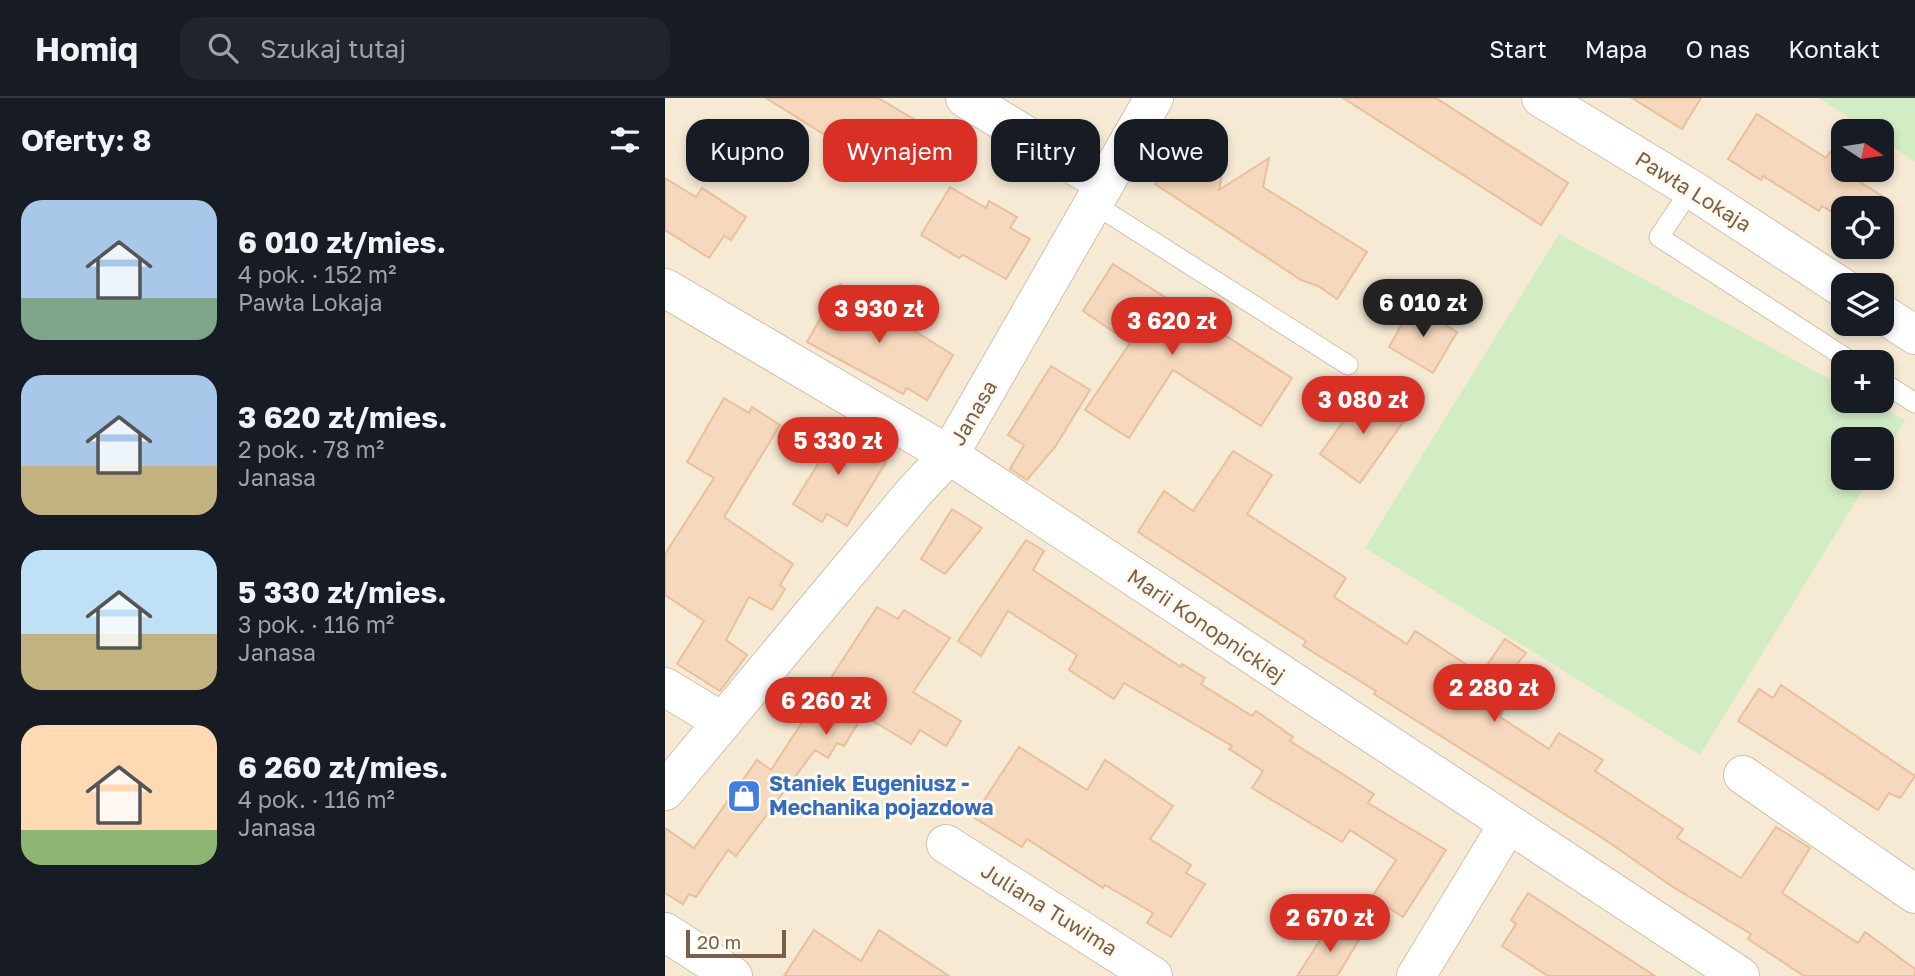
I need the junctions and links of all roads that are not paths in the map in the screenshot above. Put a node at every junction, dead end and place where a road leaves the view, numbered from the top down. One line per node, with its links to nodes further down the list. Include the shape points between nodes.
1 (965, 98): 5 (street)
2 (1154, 98): 5 (street, Janasa)
3 (1541, 98): 4 (street, Pawła Lokaja)
4 (1691, 189): 6 (street, Pawła Lokaja); 10 (lane, via 1659,237)
5 (1100, 194): 11 (lane); 14 (street, Janasa)
6 (1831, 280)
7 (665, 288): 14 (street, Marii Konopnickiej)
8 (1894, 321): 9 (street)
9 (1915, 335)
10 (1833, 350)
11 (1348, 365)
12 (1894, 389): 13 (lane)
13 (1915, 403)
14 (949, 456): 16 (street, Janasa); 19 (street, Marii Konopnickiej)
15 (665, 687): 16 (street)
16 (723, 722): 18 (street, Janasa)
17 (1743, 775): 21 (street)
18 (665, 790)
19 (1507, 826): 25 (street); 26 (street, Marii Konopnickiej)
20 (946, 844): 24 (street, Juliana Tuwima)
21 (1915, 894)
22 (665, 932): 23 (street)
23 (733, 976)
24 (1153, 976)
25 (1416, 976)
26 (1740, 976)

